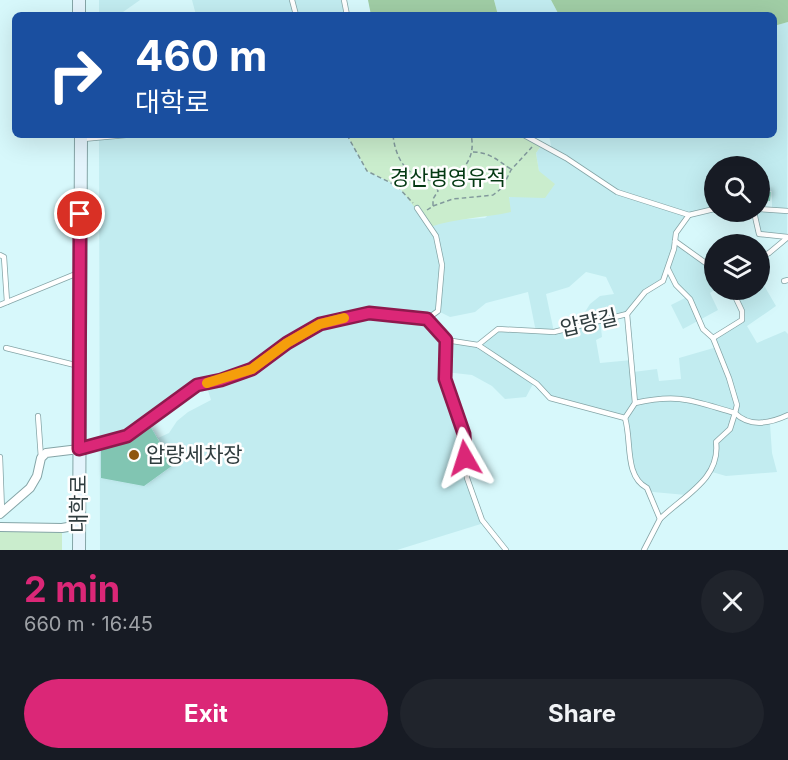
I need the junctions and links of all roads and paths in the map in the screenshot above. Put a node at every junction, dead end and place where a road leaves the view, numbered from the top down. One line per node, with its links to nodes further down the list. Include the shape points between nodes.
1 (81, 138): 23 (main road, 대학로)
2 (349, 138): 11 (path, via 367,171 398,186)
3 (394, 138): 9 (path, via 405,169)
4 (471, 138): 7 (path)
5 (529, 138): 6 (lane)
6 (537, 143): 8 (path); 15 (lane, via 617,192)
7 (472, 152): 8 (path, via 495,157); 9 (path, via 459,173)
8 (511, 170): 10 (path, via 502,188 493,195 453,199)
9 (432, 179): 10 (path, via 438,191)
10 (433, 206): 11 (path)
11 (419, 210): 28 (lane, via 436,236 442,265 438,311)
12 (770, 210): 14 (lane)
13 (704, 211): 15 (lane)
14 (788, 211)
15 (689, 215): 18 (lane, 압량길)
16 (756, 222): 17 (lane, via 759,234)
17 (788, 238): 19 (lane)
18 (675, 241): 21 (lane); 22 (lane, 압량길)
19 (770, 253)
20 (0, 255): 25 (lane, via 4,258)
21 (704, 261)
22 (668, 269): 27 (lane, 압량길, via 663,281 645,292); 29 (lane, via 676,285 690,299 703,329)
23 (79, 272): 25 (lane); 33 (main road, 대학로)
24 (737, 300): 29 (lane, via 742,320)
25 (7, 302): 26 (lane)
26 (0, 305)
27 (627, 314): 31 (lane, 압량길, via 554,332 498,329); 34 (lane)
28 (427, 319): 30 (lane); 39 (lane, via 369,313 320,324 252,369 197,385 127,436)
29 (713, 338): 35 (lane, via 737,405)
30 (446, 340): 31 (lane); 47 (lane, via 445,379 464,434 470,487 482,520)
31 (478, 345): 38 (lane, via 537,384 550,398)
32 (6, 348): 33 (lane)
33 (79, 366): 39 (main road, 대학로)
34 (635, 404): 35 (lane, via 681,397); 38 (lane)
35 (735, 413): 36 (lane, via 742,419 770,424); 43 (lane, via 730,429 716,442 718,452 712,472)
36 (788, 415)
37 (38, 416): 41 (lane)
38 (625, 418): 43 (lane, via 633,475 637,483 647,488)
39 (79, 449): 41 (street, via 46,453); 44 (main road, 대학로)
40 (0, 457): 42 (lane)
41 (41, 458): 42 (street, via 30,488)
42 (1, 514)
43 (660, 519): 48 (lane)
44 (79, 525): 45 (street); 46 (main road, 대학로)
45 (0, 526)
46 (79, 550)
47 (506, 550)
48 (644, 550)

